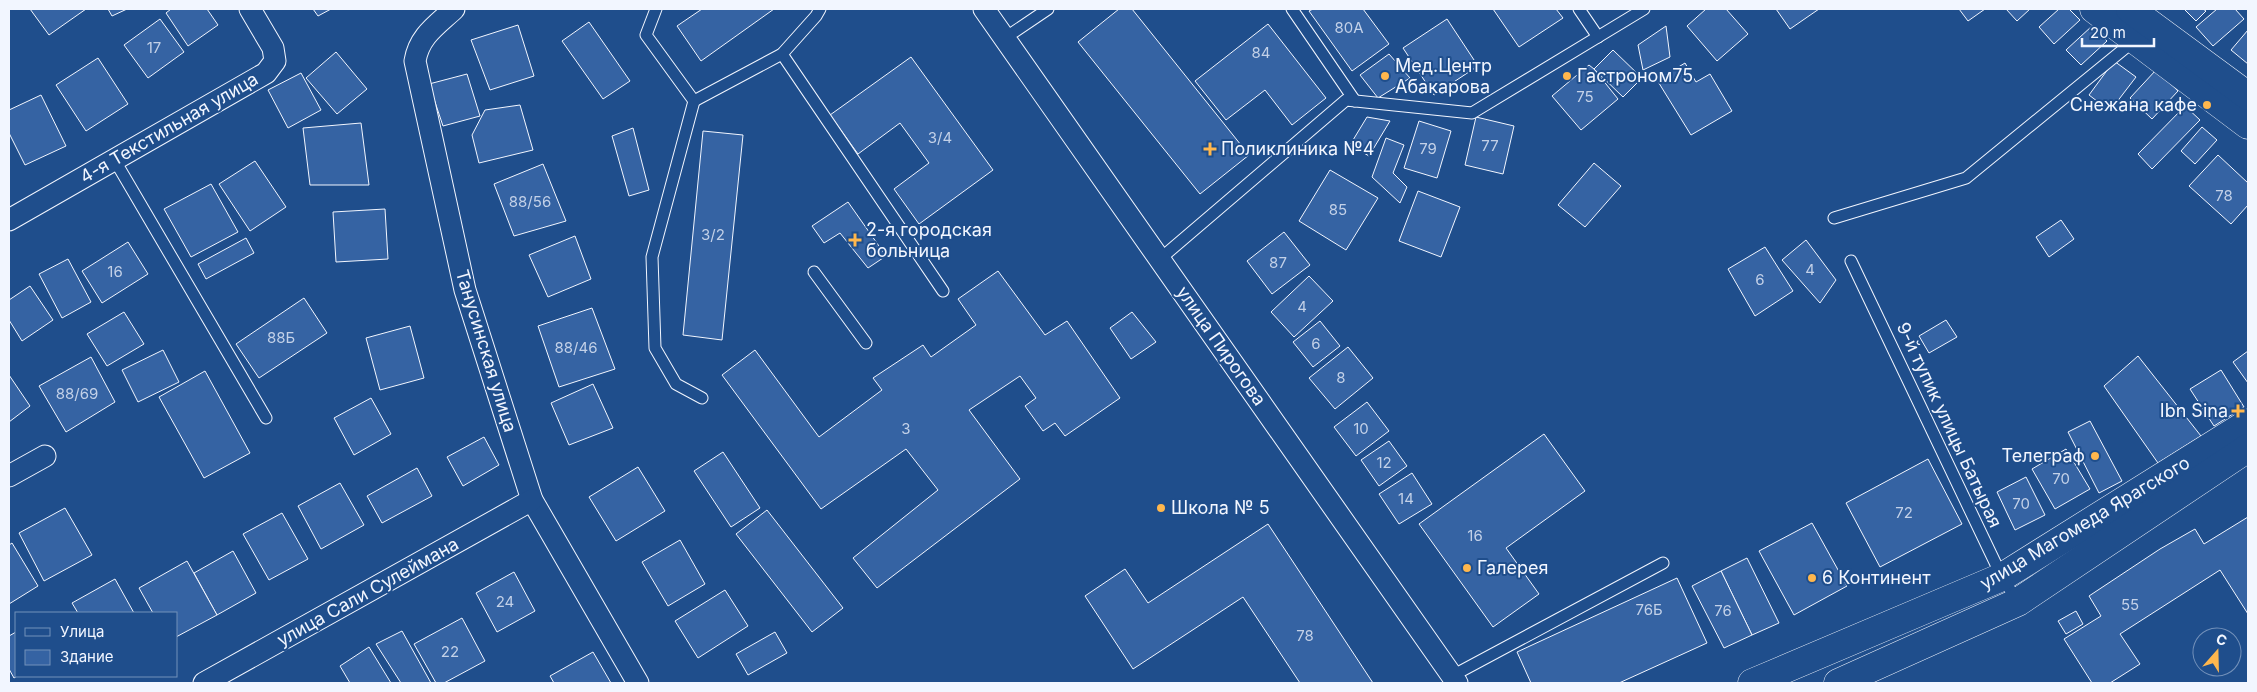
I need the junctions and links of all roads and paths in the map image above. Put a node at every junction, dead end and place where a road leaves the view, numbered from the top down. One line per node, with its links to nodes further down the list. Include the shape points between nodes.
1 (250, 9): 20 (street, 4-я Текстильная улица, via 273,48 274,61 266,73)
2 (454, 9): 33 (street, Танусинская улица, via 425,36 417,47 414,61 465,290)
3 (656, 9): 17 (lane, via 646,35)
4 (820, 9): 15 (lane)
5 (984, 9): 13 (street, улица Пирогова)
6 (1048, 9): 13 (lane)
7 (1292, 9): 18 (lane)
8 (1579, 9): 12 (lane)
9 (1644, 9): 12 (lane)
10 (2094, 9): 14 (main road)
11 (2130, 9): 16 (main road)
12 (1598, 37): 18 (lane, via 1472,113)
13 (1005, 38): 23 (street, улица Пирогова)
14 (2134, 40): 19 (main road); 21 (lane, via 1966,178)
15 (782, 54): 17 (lane); 26 (lane)
16 (2248, 96)
17 (694, 101): 28 (lane, via 652,257 655,348 676,384)
18 (1355, 101): 23 (lane, via 1346,100)
19 (2248, 125)
20 (114, 158): 22 (street, 4-я Текстильная улица); 29 (lane)
21 (1834, 218)
22 (9, 220)
23 (1160, 259): 37 (street, улица Пирогова)
24 (1851, 261): 35 (lane, 9-й тупик улицы Батырая)
25 (814, 272): 27 (lane)
26 (943, 291)
27 (866, 343)
28 (702, 398)
29 (266, 418)
30 (2244, 442): 35 (main road, улица Магомеда Ярагского); 36 (main road, улица Магомеда Ярагского)
31 (45, 456): 32 (street)
32 (9, 476)
33 (532, 500): 38 (street, улица Сали Сулеймана); 39 (street, Танусинская улица)
34 (1664, 563): 37 (lane)
35 (2002, 577): 36 (lane, 9-й тупик улицы Батырая); 40 (main road, улица Магомеда Ярагского)
36 (2018, 602): 41 (main road, улица Магомеда Ярагского)
37 (1454, 680)
38 (204, 683)
39 (638, 683)
40 (1752, 683)
41 (1838, 683)

